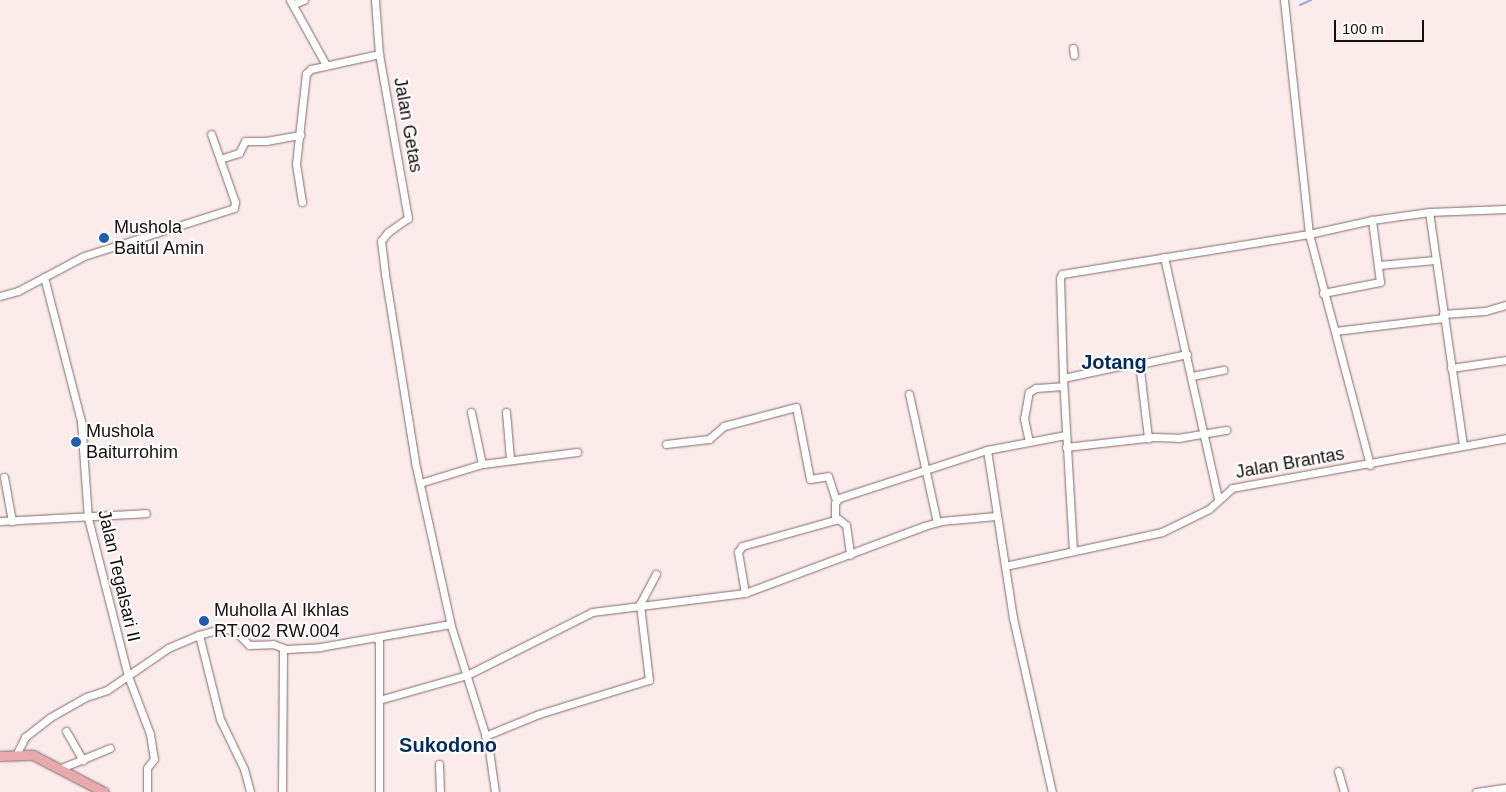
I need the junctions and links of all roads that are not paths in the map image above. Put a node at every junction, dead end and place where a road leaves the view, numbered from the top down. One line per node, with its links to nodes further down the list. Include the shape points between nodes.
1 (304, 0): 4 (street)
2 (375, 0): 5 (street, Jalan Getas)
3 (1284, 0): 14 (street)
4 (292, 2): 6 (street)
5 (379, 54): 6 (street); 51 (street, Jalan Getas, via 408,218 381,241 404,402)
6 (326, 65): 8 (street, via 306,74)
7 (211, 134): 9 (street)
8 (300, 135): 9 (street, via 266,142 246,141 239,153); 10 (street, via 296,164)
9 (220, 159): 18 (street, via 235,202 232,210 84,256)
10 (302, 202)
11 (1506, 209): 12 (street)
12 (1429, 212): 13 (street); 16 (street)
13 (1372, 220): 14 (street); 17 (street)
14 (1309, 234): 15 (street); 19 (street)
15 (1164, 257): 24 (street); 30 (street, via 1060,275)
16 (1435, 260): 17 (street); 22 (street)
17 (1379, 265): 19 (street, via 1378,284)
18 (44, 276): 20 (street); 56 (street, Jalan Tegalsari II, via 81,421)
19 (1323, 292): 23 (street)
20 (0, 296)
21 (1506, 305): 22 (street)
22 (1443, 316): 23 (street); 27 (street)
23 (1335, 331): 48 (street)
24 (1187, 354): 26 (street); 29 (street)
25 (1506, 360): 27 (street)
26 (1140, 364): 30 (street, via 1137,362); 38 (street)
27 (1451, 368): 42 (street)
28 (1223, 370): 29 (street)
29 (1192, 376): 37 (street)
30 (1063, 378): 31 (street)
31 (1064, 386): 36 (street); 40 (street, via 1036,388 1029,392 1024,419)
32 (909, 394): 49 (street)
33 (471, 412): 47 (street)
34 (506, 412): 46 (street)
35 (1226, 430): 37 (street)
36 (1066, 434): 40 (street); 43 (street)
37 (1205, 434): 38 (street); 52 (street)
38 (1148, 438): 43 (street)
39 (1506, 438): 42 (street, Jalan Brantas)
40 (1029, 442): 44 (street)
41 (666, 444): 53 (street, via 709,439 724,426 796,407 810,479 828,476)
42 (1463, 446): 48 (street, Jalan Brantas)
43 (1066, 447): 61 (street)
44 (987, 450): 49 (street); 55 (street)
45 (577, 452): 46 (street)
46 (510, 459): 47 (street)
47 (482, 464): 51 (street)
48 (1370, 465): 52 (street, Jalan Brantas, via 1232,488)
49 (926, 467): 53 (street); 60 (street)
50 (4, 477): 59 (street)
51 (420, 483): 67 (street)
52 (1218, 499): 61 (street, Jalan Brantas, via 1209,509 1162,532)
53 (836, 500): 57 (street)
54 (146, 513): 56 (street)
55 (996, 516): 60 (street); 63 (street)
56 (88, 518): 59 (street); 72 (street, Jalan Tegalsari II)
57 (837, 518): 62 (street, via 846,525); 65 (street, via 739,548)
58 (0, 521): 59 (street)
59 (12, 521)
60 (937, 522): 62 (street)
61 (1073, 551): 63 (street, Jalan Brantas)
62 (850, 554): 65 (street)
63 (1005, 566): 91 (street, via 1024,675)
64 (656, 574): 66 (street)
65 (745, 593): 66 (street, via 675,604)
66 (640, 604): 71 (street, via 607,608 580,617); 75 (street, via 649,680 539,714)
67 (450, 624): 69 (street); 71 (street)
68 (200, 635): 70 (street, via 223,628 235,631 249,645 273,644); 72 (street, via 168,648); 86 (street, via 220,719 244,769)
69 (376, 638): 70 (street); 73 (street, via 379,641)
70 (283, 649): 87 (street)
71 (467, 675): 73 (street); 75 (street)
72 (128, 676): 77 (street, via 107,690 86,697 48,718 25,736); 85 (street, Jalan Tegalsari II, via 150,734 154,759 147,768)
73 (380, 700): 88 (street)
74 (66, 731): 79 (street)
75 (485, 736): 90 (street)
76 (110, 748): 79 (street)
77 (17, 753): 78 (main road); 81 (main road, via 33,755)
78 (0, 756)
79 (83, 760): 81 (street)
80 (439, 764): 89 (street)
81 (60, 770): 84 (main road)
82 (1338, 771): 92 (street)
83 (1506, 788): 93 (street)
84 (104, 792)
85 (147, 792)
86 (250, 792)
87 (282, 792)
88 (379, 792)
89 (440, 792)
90 (495, 792)
91 (1052, 792)
92 (1344, 792)
93 (1476, 792)

